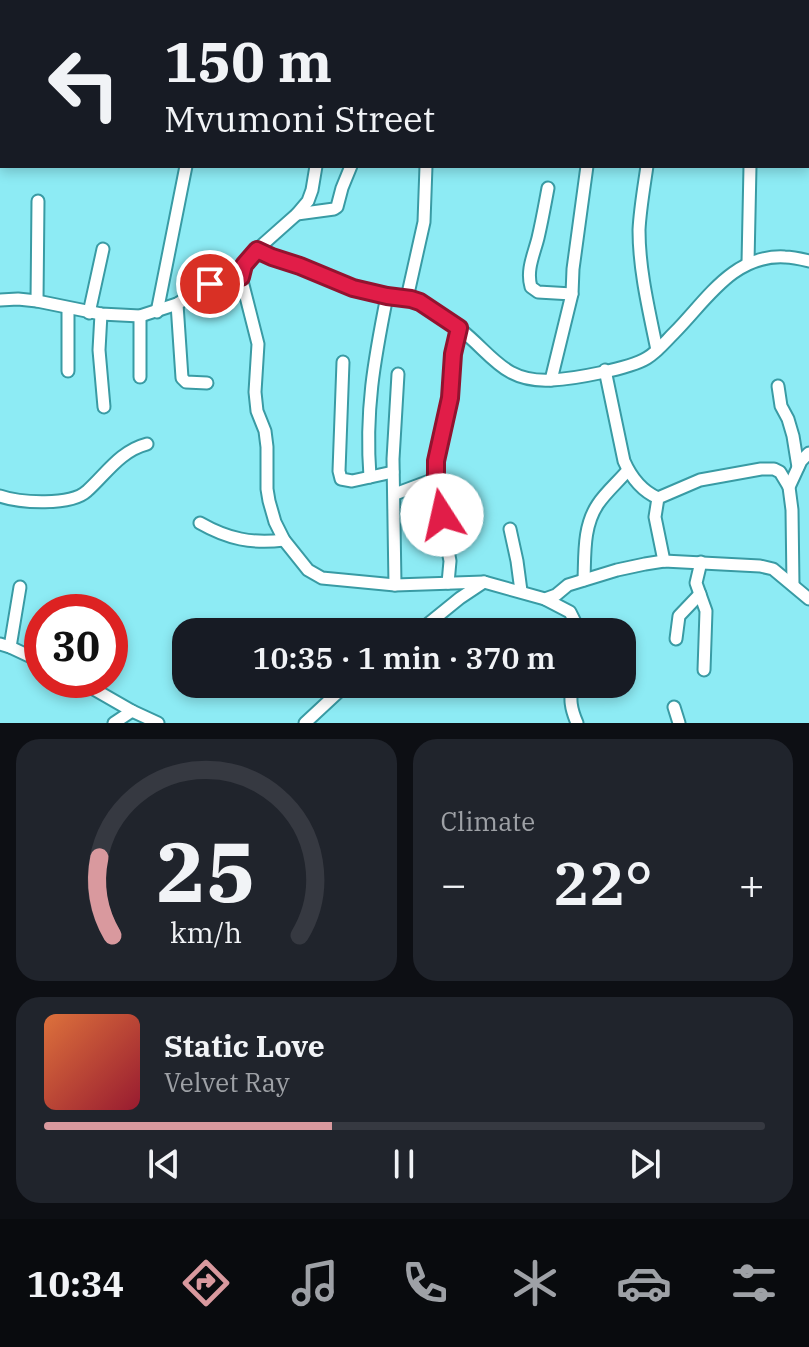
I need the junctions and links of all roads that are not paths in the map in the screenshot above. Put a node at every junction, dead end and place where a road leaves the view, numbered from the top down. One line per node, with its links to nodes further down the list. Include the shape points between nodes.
1 (186, 168): 23 (street)
2 (316, 168): 10 (street, via 308,201)
3 (350, 168): 10 (street, via 337,207)
4 (426, 168): 18 (street, via 424,222)
5 (587, 168): 16 (street)
6 (647, 168): 27 (street, via 639,227)
7 (750, 168): 14 (street)
8 (548, 188): 16 (street, via 528,280 538,292)
9 (38, 201): 20 (street)
10 (297, 214): 12 (street)
11 (103, 249): 24 (street)
12 (257, 250): 15 (street); 17 (street)
13 (809, 261): 14 (street, via 768,257)
14 (748, 263): 27 (street, via 728,276)
15 (241, 277): 21 (street, via 210,284); 50 (street, via 258,344 255,392 265,431 269,501)
16 (572, 294): 33 (street)
17 (387, 296): 18 (street); 42 (street, via 368,407)
18 (407, 298): 26 (street)
19 (0, 300): 20 (street)
20 (37, 301): 22 (street)
21 (177, 304): 23 (street); 34 (street, via 182,378)
22 (68, 309): 24 (street); 30 (street)
23 (157, 312): 25 (street)
24 (95, 314): 25 (street); 36 (street)
25 (140, 316): 32 (street)
26 (459, 328): 33 (street, via 512,374); 43 (street)
27 (657, 350): 29 (street, via 645,360)
28 (343, 362): 42 (street, via 339,471 341,479)
29 (605, 370): 33 (street); 40 (street)
30 (68, 371)
31 (398, 374): 41 (street)
32 (140, 377)
33 (551, 380)
34 (207, 383)
35 (778, 386): 39 (street)
36 (104, 407)
37 (147, 444): 46 (street, via 119,459 84,494 45,502)
38 (809, 453): 39 (street)
39 (798, 468): 44 (street)
40 (628, 470): 47 (street); 53 (street, via 590,522)
41 (393, 472): 42 (street); 45 (street)
42 (370, 477)
43 (435, 479): 45 (street); 55 (street, via 450,561)
44 (789, 487): 47 (street, via 780,472 761,469 700,480); 59 (street)
45 (395, 494): 56 (street)
46 (0, 496)
47 (658, 498): 51 (street, via 655,517)
48 (200, 523): 50 (street, via 246,541)
49 (510, 529): 58 (street)
50 (284, 540): 56 (street, via 308,570 322,578)
51 (664, 561): 52 (street); 53 (street)
52 (701, 562): 59 (street, via 773,569); 60 (street, via 696,583)
53 (584, 580): 61 (street)
54 (484, 582): 55 (street); 58 (street); 62 (street)
55 (448, 583): 56 (street)
56 (395, 585)
57 (20, 587): 65 (street)
58 (521, 591): 61 (street)
59 (802, 591)
60 (700, 594): 64 (street, via 679,616); 67 (street, via 706,611)
61 (545, 599): 63 (street)
62 (435, 618)
63 (573, 618)
64 (676, 639)
65 (5, 645): 66 (street)
66 (24, 654)
67 (704, 670)
68 (109, 698): 72 (street)
69 (332, 698): 75 (street)
70 (571, 698): 76 (street)
71 (674, 707): 77 (street)
72 (132, 711): 73 (street); 74 (street)
73 (114, 723)
74 (158, 723)
75 (305, 723)
76 (577, 723)
77 (679, 723)

